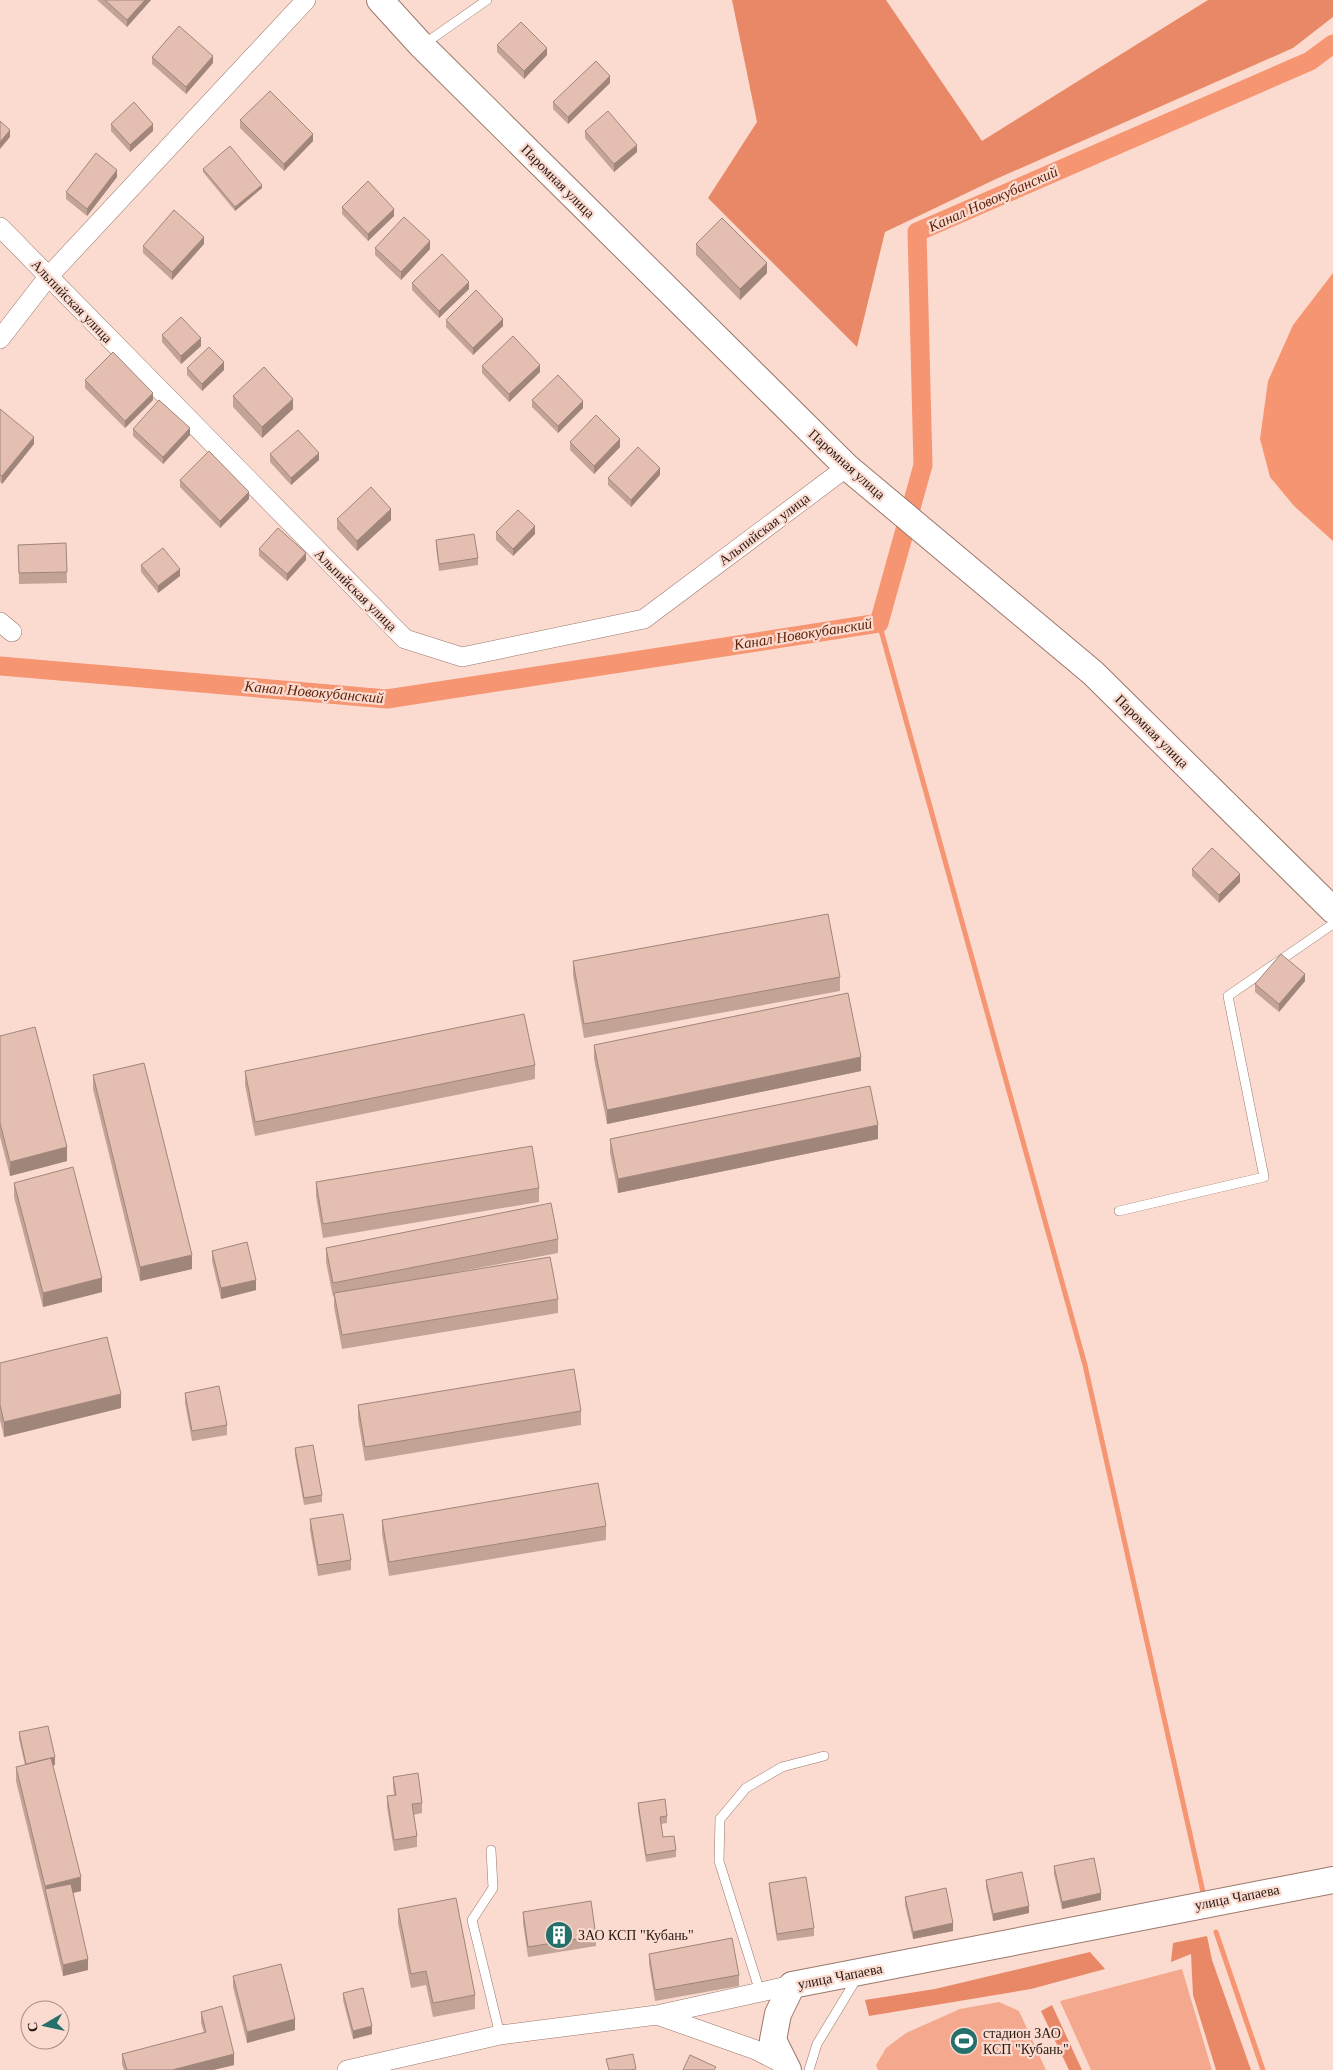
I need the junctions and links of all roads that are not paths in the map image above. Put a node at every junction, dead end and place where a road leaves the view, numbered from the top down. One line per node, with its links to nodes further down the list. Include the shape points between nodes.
1 (306, 0): 6 (street)
2 (380, 0): 4 (main road, Паромная улица)
3 (487, 0): 4 (lane)
4 (421, 45): 8 (main road, Паромная улица)
5 (0, 227): 6 (street, Альпийская улица)
6 (48, 277): 7 (street); 8 (street, Альпийская улица, via 405,639 462,657 644,619)
7 (0, 339)
8 (856, 474): 9 (main road, Паромная улица, via 1093,673)
9 (1333, 910)
10 (1333, 924): 11 (lane, via 1228,996 1264,1177)
11 (1119, 1211)
12 (824, 1756): 17 (lane, via 782,1767 746,1788 720,1819 718,1861)
13 (491, 1850): 19 (lane, via 493,1888 472,1920)
14 (1333, 1880): 15 (main road, улица Чапаева)
15 (861, 1972): 16 (main road, улица Чапаева); 20 (lane, via 817,2044)
16 (792, 1985): 17 (street, улица Чапаева); 20 (main road, via 778,2014 773,2040)
17 (760, 1992): 18 (street, улица Чапаева)
18 (657, 2015): 19 (street, улица Чапаева); 20 (street, via 756,2050)
19 (500, 2034): 21 (street, улица Чапаева)
20 (795, 2069)
21 (347, 2070)

